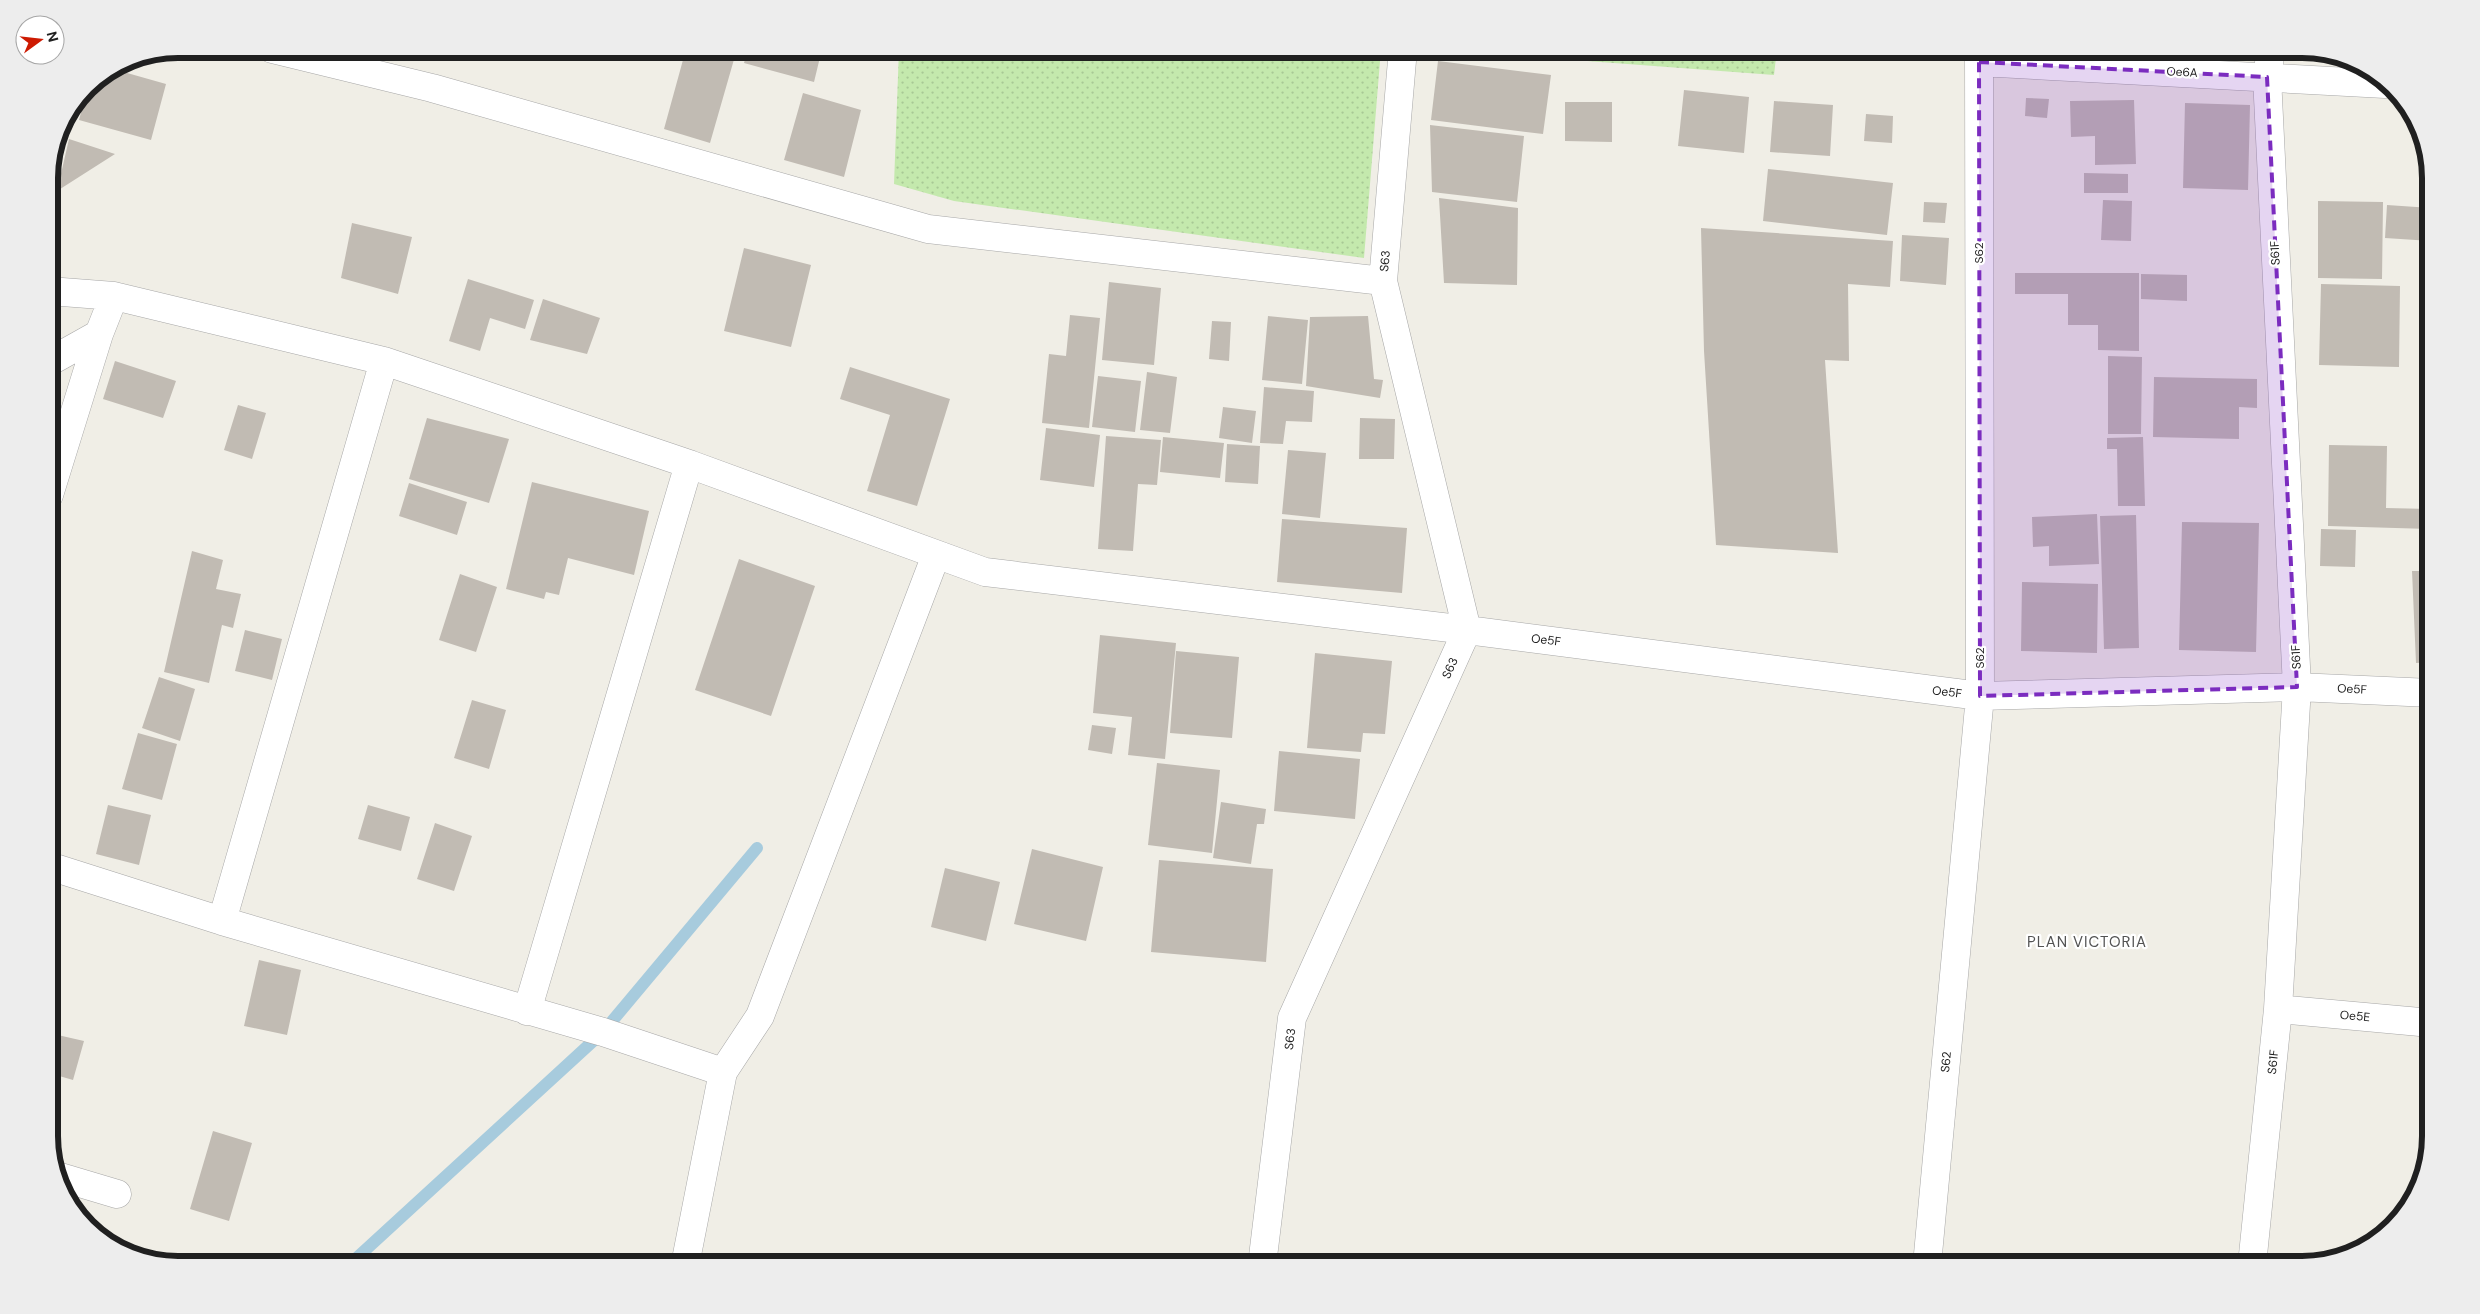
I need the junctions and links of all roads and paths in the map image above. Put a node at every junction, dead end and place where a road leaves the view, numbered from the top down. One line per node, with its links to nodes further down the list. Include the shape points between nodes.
1 (325, 58): 8 (street, via 928,229)
2 (1402, 58): 8 (street, S63)
3 (1979, 58): 20 (street, S62)
4 (2018, 58): 6 (street, Oe6A)
5 (2269, 58): 6 (street, S61F)
6 (2266, 77): 7 (street, Oe6A); 18 (street, S61F)
7 (2377, 84)
8 (1383, 281): 17 (street, S63)
9 (58, 292): 10 (street, Oe5F)
10 (114, 296): 11 (street); 13 (street, Oe5F)
11 (99, 334): 12 (street); 15 (street)
12 (58, 357)
13 (384, 362): 14 (street, Oe5F); 22 (street)
14 (690, 464): 16 (street, Oe5F); 24 (street)
15 (58, 466)
16 (936, 554): 17 (street, Oe5F, via 985,572); 26 (street, via 760,1016)
17 (1467, 630): 20 (street, Oe5F); 30 (street, S63, via 1292,1018)
18 (2297, 687): 19 (street, Oe5F); 20 (street, Oe5F); 23 (street, S61F)
19 (2422, 693)
20 (1980, 696): 31 (street, S62)
21 (58, 869): 22 (street)
22 (222, 920): 24 (street)
23 (2278, 1010): 25 (street, Oe5E); 32 (street, S61F)
24 (527, 1011): 26 (street, via 603,1032)
25 (2422, 1022)
26 (723, 1072): 29 (street)
27 (65, 1179): 28 (street)
28 (117, 1194)
29 (687, 1256)
30 (1263, 1256)
31 (1929, 1256)
32 (2253, 1256)

